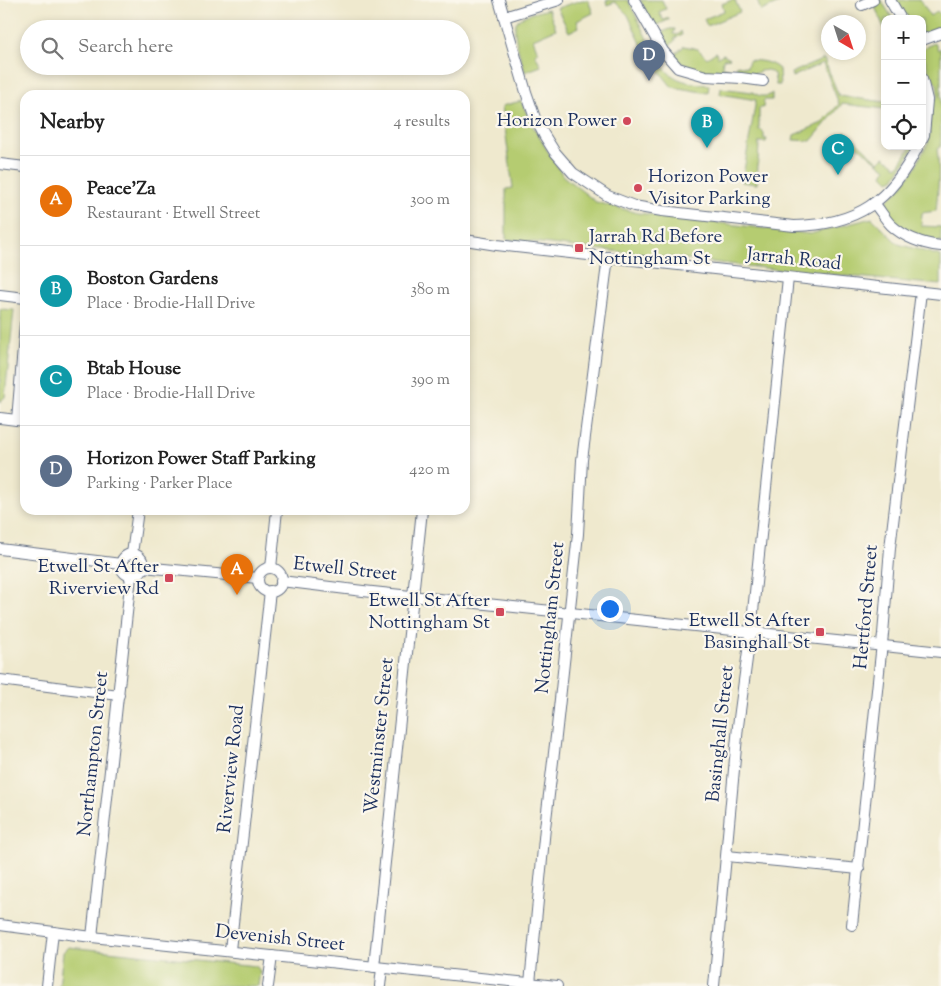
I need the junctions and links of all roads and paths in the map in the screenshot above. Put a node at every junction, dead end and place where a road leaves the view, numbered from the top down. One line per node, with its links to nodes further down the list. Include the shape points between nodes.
1 (499, 0): 8 (street)
2 (559, 0): 8 (street)
3 (634, 0): 11 (street, via 663,51 678,68 706,76)
4 (873, 0): 6 (street)
5 (890, 0): 7 (street)
6 (862, 5)
7 (899, 15)
8 (504, 17): 17 (street, via 526,92 544,135 573,173 608,196 655,210 794,226 831,223)
9 (941, 33): 10 (street)
10 (926, 39)
11 (764, 81)
12 (926, 96): 13 (street)
13 (926, 112)
14 (916, 150): 17 (street, via 891,190)
15 (0, 164): 16 (street)
16 (20, 166)
17 (874, 203): 19 (street, via 890,224 907,236)
18 (470, 241): 20 (street, Jarrah Road)
19 (941, 246)
20 (608, 257): 21 (street, Jarrah Road); 41 (street, Nottingham Street, via 582,460)
21 (788, 278): 22 (street, Jarrah Road); 42 (street, Basinghall Street)
22 (920, 292): 23 (street, Jarrah Road); 43 (street, Hertford Street, via 890,548)
23 (941, 294)
24 (0, 295): 25 (street)
25 (20, 297)
26 (0, 418): 27 (street)
27 (20, 420)
28 (137, 515): 32 (street)
29 (276, 515): 35 (street)
30 (421, 515): 40 (street, Westminster Street)
31 (0, 549): 33 (street)
32 (132, 554): 33 (street, via 123,558); 34 (street, via 142,560)
33 (121, 564): 36 (street, via 122,571)
34 (143, 567): 36 (street, via 137,575); 37 (street)
35 (271, 568): 37 (street, via 264,569); 38 (street)
36 (131, 576): 46 (street, Northampton Street)
37 (258, 578): 39 (street, via 261,587)
38 (282, 580): 39 (street, via 279,587); 40 (street, Etwell Street)
39 (270, 592): 53 (street, Riverview Road)
40 (413, 595): 41 (street, Etwell Street); 55 (street, Westminster Street)
41 (570, 612): 42 (street, Etwell Street); 56 (street, Nottingham Street)
42 (751, 632): 43 (street, Etwell Street); 47 (street, Basinghall Street)
43 (882, 646): 44 (street, Etwell Street); 48 (street, Hertford Street)
44 (941, 652)
45 (0, 680): 46 (street)
46 (118, 695): 52 (street, Northampton Street)
47 (726, 856): 48 (street); 61 (street, Basinghall Street)
48 (858, 869): 50 (street, Hertford Street)
49 (0, 925): 51 (street, Devenish Street)
50 (852, 926)
51 (53, 932): 52 (street, Devenish Street); 57 (street)
52 (92, 936): 53 (street, Devenish Street)
53 (230, 950): 54 (street, Devenish Street)
54 (272, 956): 55 (street, Devenish Street); 58 (street)
55 (378, 967): 56 (street, Devenish Street); 59 (street, Westminster Street)
56 (530, 983): 60 (street, Devenish Street)
57 (47, 986)
58 (268, 986)
59 (380, 986)
60 (550, 986)
61 (714, 986)

